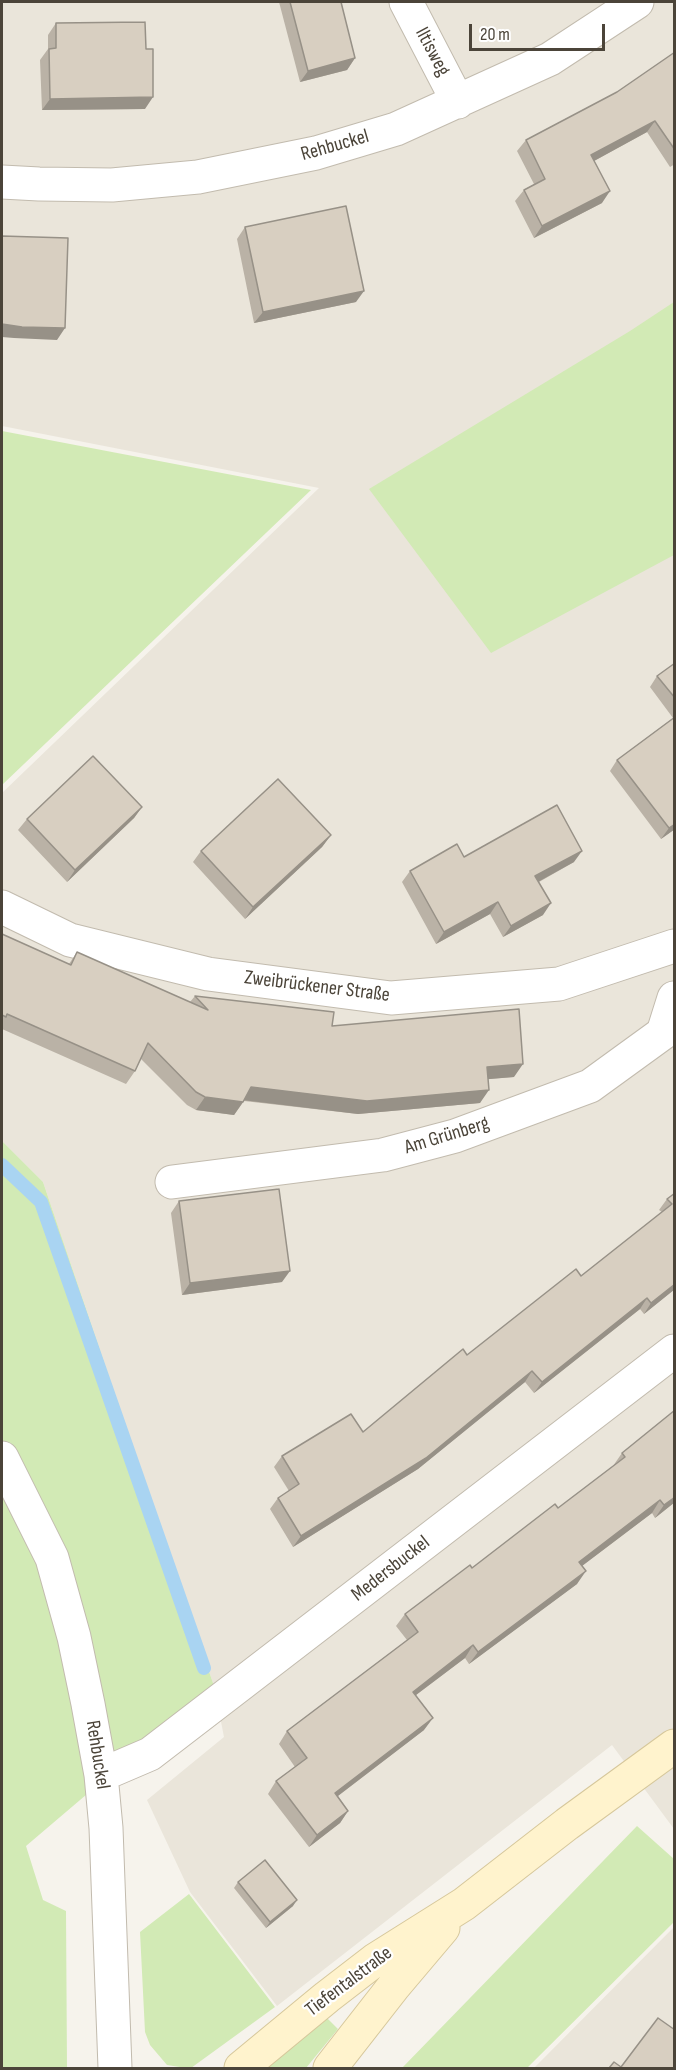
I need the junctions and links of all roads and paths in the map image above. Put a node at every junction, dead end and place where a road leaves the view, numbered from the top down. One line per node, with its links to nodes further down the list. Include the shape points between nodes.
1 (405, 2): 3 (street, Iltisweg)
2 (637, 2): 3 (street, Rehbuckel, via 550,59)
3 (458, 102): 4 (street, Rehbuckel, via 396,129 316,153 198,177 112,185)
4 (2, 182)
5 (2, 907): 6 (street, Zweibrückener Straße, via 70,940 208,974 392,998 559,984)
6 (675, 946)
7 (675, 998): 8 (street, Am Grünberg, via 663,1033 590,1086 455,1136 383,1155)
8 (172, 1182)
9 (675, 1351): 12 (street, Medersbuckel, via 150,1754)
10 (2, 1458): 12 (street, Rehbuckel, via 52,1558 74,1637)
11 (675, 1746): 13 (street, Tiefentalstraße)
12 (101, 1775): 14 (street, Rehbuckel)
13 (464, 1904): 15 (street, Tiefentalstraße, via 375,1960); 16 (street, Tiefentalstraße)
14 (115, 2068)
15 (241, 2068)
16 (330, 2068)

